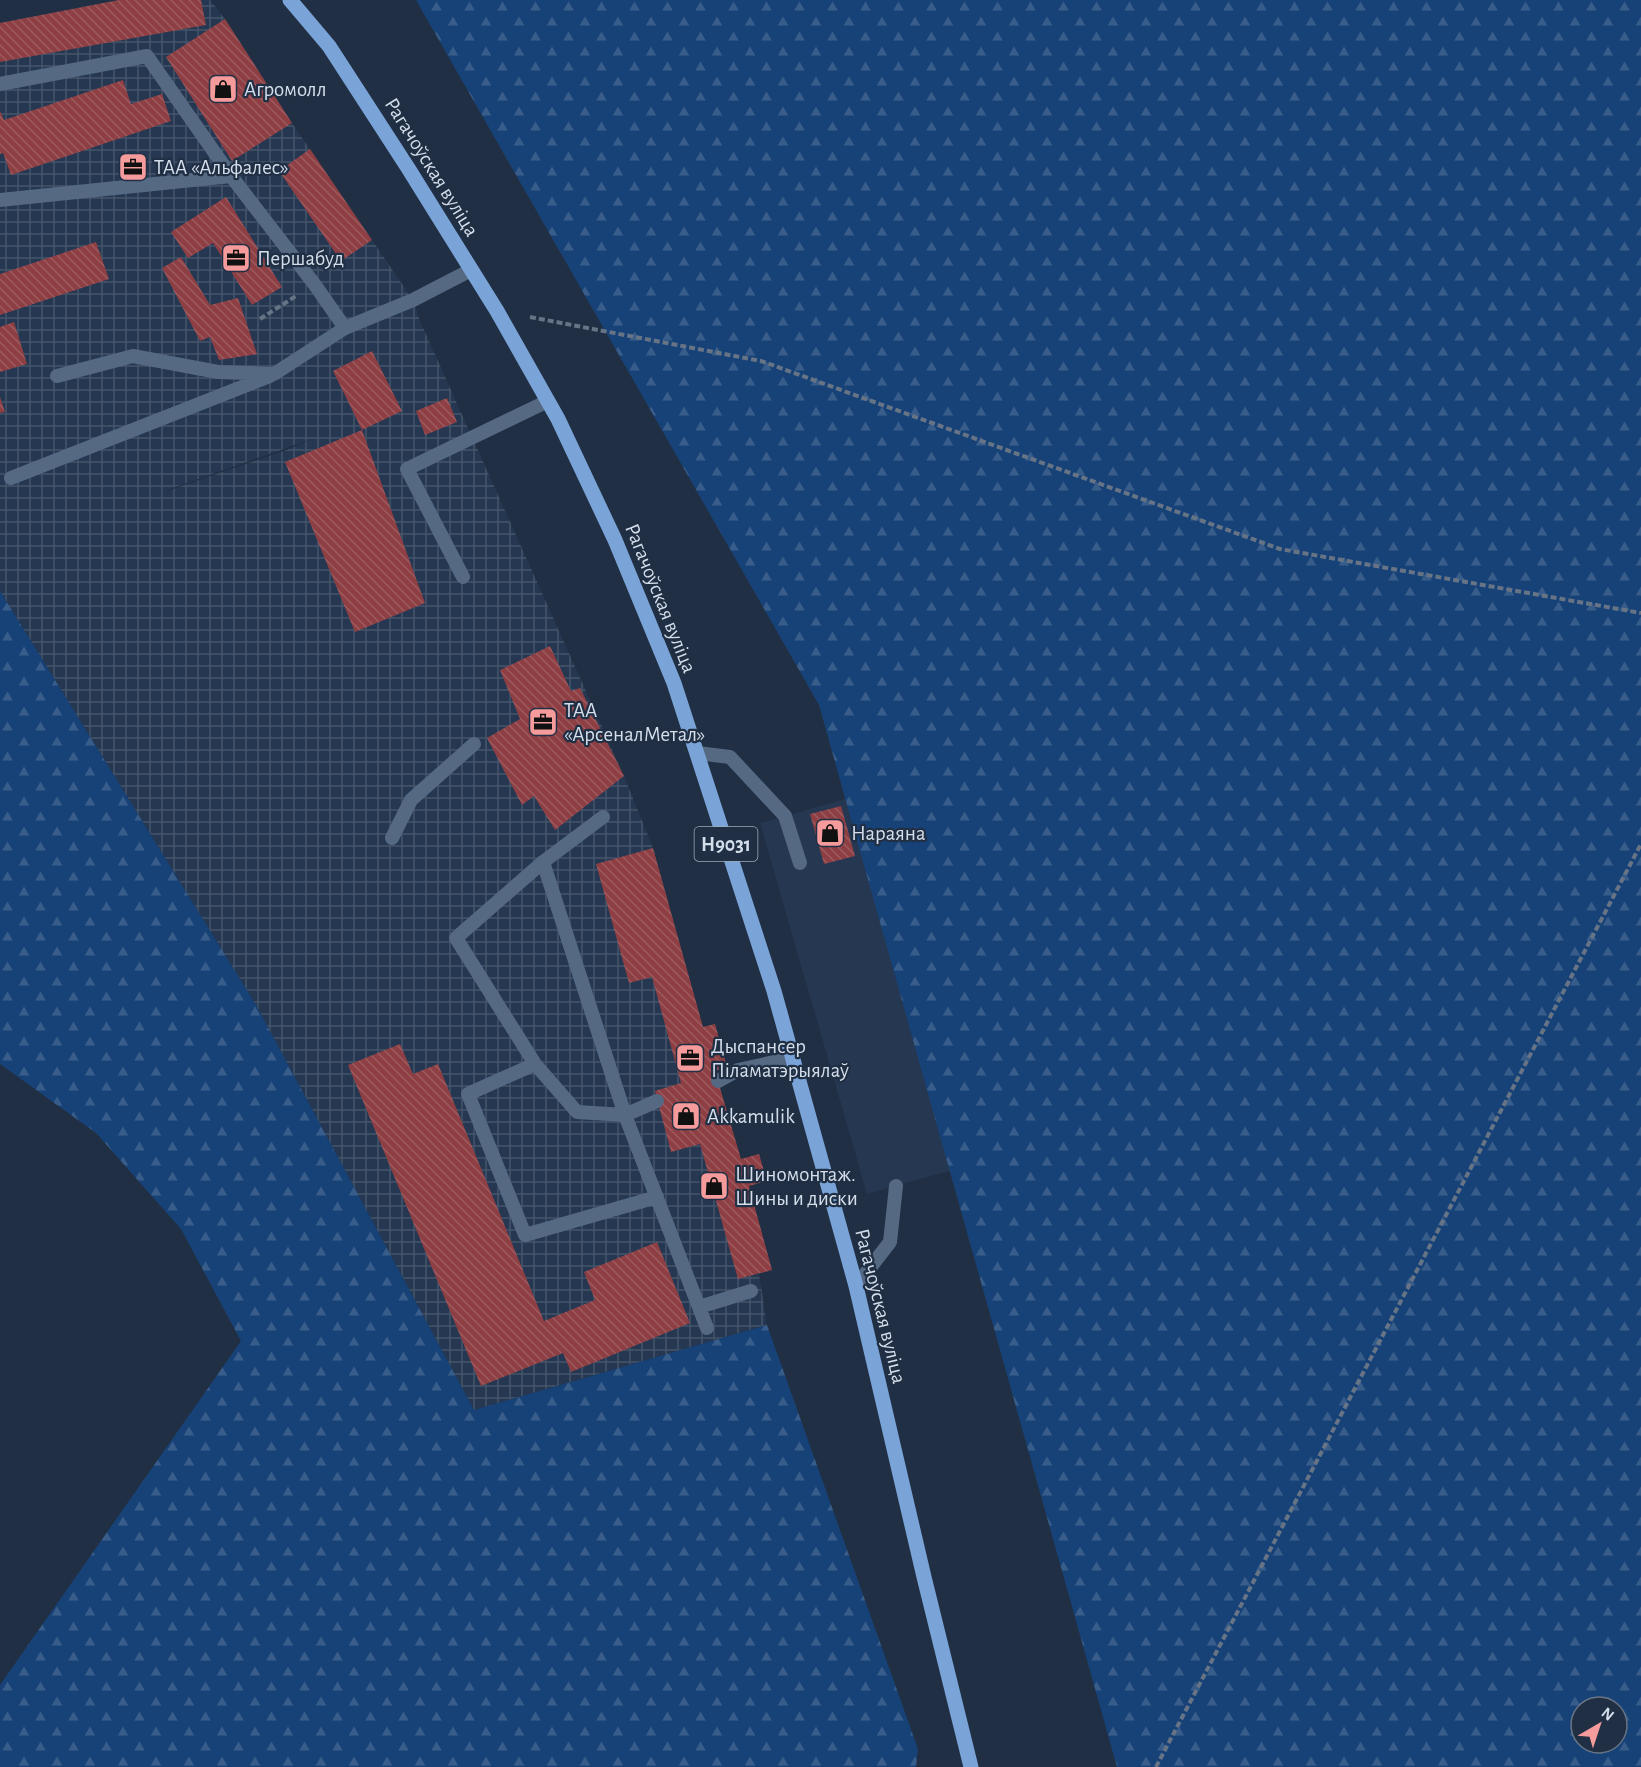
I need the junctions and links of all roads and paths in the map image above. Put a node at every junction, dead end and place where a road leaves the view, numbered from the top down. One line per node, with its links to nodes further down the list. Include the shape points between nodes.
1 (290, 0): 5 (main road, Рагачоўская вуліца / Н9031, via 329,46)
2 (0, 84): 3 (lane, via 147,56)
3 (231, 176): 4 (lane); 6 (lane)
4 (0, 200)
5 (471, 270): 7 (main road, Рагачоўская вуліца / Н9031); 9 (lane)
6 (315, 285): 8 (path); 9 (lane)
7 (497, 311): 12 (main road, Рагачоўская вуліца / Н9031); 15 (path, via 761,361 1280,549)
8 (260, 319)
9 (345, 328): 10 (lane)
10 (274, 374): 11 (lane, via 218,372 134,356); 13 (lane)
11 (57, 376)
12 (548, 401): 14 (lane, via 407,469); 17 (main road, Рагачоўская вуліца / Н9031, via 615,540 674,683)
13 (11, 478)
14 (463, 577)
15 (1641, 613)
16 (474, 744): 19 (lane, via 411,801)
17 (697, 753): 22 (lane, via 730,757 785,816); 23 (main road, Рагачоўская вуліца / Н9031)
18 (603, 818): 21 (lane)
19 (392, 838)
20 (1641, 844): 35 (path)
21 (543, 862): 24 (lane, via 456,938); 27 (lane)
22 (800, 863)
23 (793, 1058): 25 (lane, via 738,1070); 30 (main road, Рагачоўская вуліца / Н9031)
24 (535, 1064): 27 (lane, via 577,1112); 29 (lane, via 468,1094 525,1235)
25 (718, 1080)
26 (657, 1101): 27 (lane)
27 (625, 1115): 29 (lane)
28 (896, 1186): 30 (lane, via 890,1242)
29 (657, 1197): 32 (lane)
30 (856, 1286): 34 (main road, Рагачоўская вуліца / Н9031)
31 (751, 1291): 32 (lane)
32 (699, 1306): 33 (lane)
33 (707, 1328)
34 (971, 1767)
35 (1156, 1767)

